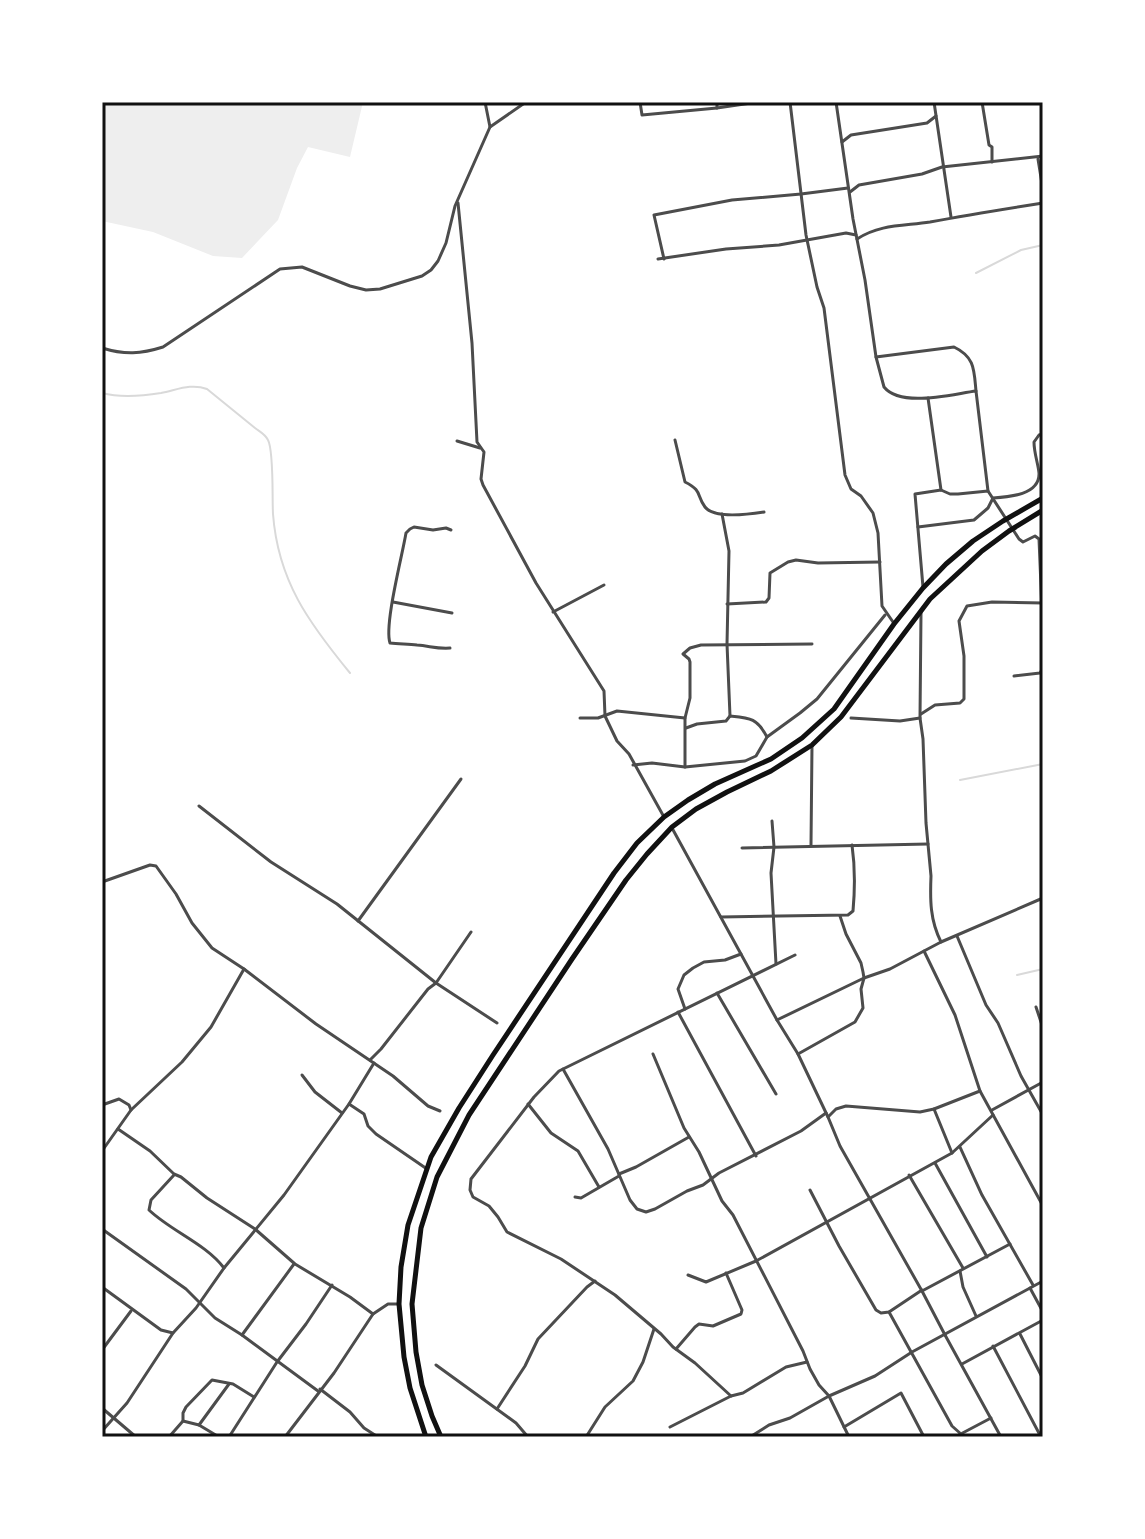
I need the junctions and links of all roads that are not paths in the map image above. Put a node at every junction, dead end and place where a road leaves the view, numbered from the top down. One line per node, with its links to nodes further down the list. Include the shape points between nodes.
1 (485, 102): 12 (street)
2 (526, 102): 12 (street)
3 (640, 102): 10 (street, via 642,115)
4 (717, 102): 10 (street)
5 (758, 102): 10 (street)
6 (790, 102): 19 (street)
7 (836, 102): 13 (street)
8 (934, 102): 11 (street)
9 (982, 102): 15 (street)
10 (717, 108)
11 (936, 116): 13 (street, via 927,123 851,135); 16 (street)
12 (490, 127): 20 (street)
13 (842, 142): 17 (street)
14 (1040, 156): 15 (street); 18 (street)
15 (992, 162): 16 (street)
16 (942, 167): 17 (street); 22 (street)
17 (850, 190): 19 (street); 23 (street)
18 (1043, 190)
19 (801, 194): 24 (street); 24 (street, via 654,215 661,259)
20 (458, 199): 25 (street, via 438,261 422,276 366,290 310,269 280,269 163,347 144,353); 32 (street, via 477,442)
21 (1043, 203): 22 (street)
22 (951, 217): 23 (street, via 887,226)
23 (856, 237): 24 (street, via 846,233); 26 (street)
24 (808, 240): 42 (street, via 824,308 845,475 873,513)
25 (102, 348)
26 (876, 357): 27 (street, via 954,347 974,366); 28 (street, via 886,391 904,398)
27 (976, 391): 28 (street); 34 (street)
28 (928, 397): 33 (street)
29 (1043, 434): 36 (street, via 1034,445 1038,482)
30 (675, 440): 39 (street, via 685,482 699,491 709,511)
31 (457, 441): 32 (street)
32 (483, 449): 49 (street, via 483,485)
33 (941, 490): 34 (street); 40 (street, via 915,494)
34 (988, 491): 36 (street)
35 (1043, 498): 44 (highway, via 973,541)
36 (995, 501): 40 (street, via 974,520); 46 (street, via 1019,539 1039,539)
37 (1043, 510): 48 (highway, via 982,551)
38 (764, 512): 39 (street)
39 (722, 514): 47 (street, via 729,551)
40 (918, 527): 44 (street)
41 (451, 530): 45 (street, via 414,527 406,533)
42 (880, 562): 47 (street, via 788,562 770,573 766,602); 51 (street)
43 (604, 585): 49 (street)
44 (923, 588): 52 (highway)
45 (393, 602): 50 (street); 56 (street, via 389,643)
46 (1043, 603): 53 (street); 61 (street, via 967,606 959,621 964,699 935,705)
47 (727, 604): 54 (street)
48 (921, 611): 61 (street); 67 (highway, via 841,717)
49 (553, 612): 59 (street, via 604,691)
50 (452, 613)
51 (886, 613): 52 (street); 66 (street, via 817,699)
52 (894, 624): 72 (highway, via 834,709 802,738)
53 (1043, 634)
54 (727, 644): 55 (street); 60 (street); 63 (street, via 694,646 683,654 690,662)
55 (812, 644)
56 (450, 648)
57 (1043, 668): 58 (street, via 1037,674)
58 (1014, 676)
59 (605, 716): 62 (street); 63 (street, via 617,711); 68 (street)
60 (730, 716): 65 (street); 66 (street, via 752,718)
61 (920, 716): 64 (street, via 900,721); 75 (street)
62 (580, 718)
63 (685, 718): 65 (street)
64 (851, 718)
65 (686, 728): 69 (street)
66 (767, 737): 69 (street, via 756,756 745,761)
67 (812, 745): 74 (highway); 76 (street)
68 (633, 765): 69 (street); 72 (street)
69 (685, 767)
70 (461, 779): 85 (street)
71 (199, 806): 85 (street)
72 (664, 817): 130 (highway, via 637,843 570,939 459,1108)
73 (772, 821): 78 (street)
74 (672, 827): 83 (street); 201 (highway, via 626,880 572,959 469,1115 437,1177 421,1228 412,1304 422,1385)
75 (928, 844): 77 (street); 88 (street, via 931,913)
76 (811, 845): 77 (street); 78 (street)
77 (852, 845): 82 (street, via 853,911)
78 (774, 847): 79 (street); 84 (street)
79 (742, 848)
80 (102, 882): 93 (street, via 156,866 200,934)
81 (1043, 898): 87 (street)
82 (840, 916): 84 (street); 95 (street)
83 (721, 917): 84 (street); 90 (street)
84 (774, 917): 92 (street)
85 (358, 921): 96 (street)
86 (471, 932): 96 (street)
87 (957, 936): 88 (street); 111 (street)
88 (941, 942): 89 (street)
89 (924, 951): 95 (street); 110 (street, via 955,1015)
90 (741, 954): 94 (street); 99 (street, via 704,962 684,975 678,989)
91 (795, 955): 92 (street)
92 (776, 964): 94 (street)
93 (244, 969): 106 (street); 117 (street, via 211,1027)
94 (752, 975): 97 (street); 101 (street)
95 (864, 978): 101 (street); 105 (street, via 863,1008 855,1022)
96 (436, 983): 102 (street); 106 (street)
97 (717, 993): 99 (street); 112 (street)
98 (1036, 1007): 103 (street)
99 (685, 1009): 100 (street)
100 (678, 1012): 107 (street); 128 (street)
101 (777, 1020): 105 (street)
102 (497, 1023)
103 (1043, 1028)
104 (653, 1054): 124 (street)
105 (798, 1054): 121 (street)
106 (372, 1062): 113 (street); 118 (street)
107 (563, 1069): 114 (street); 132 (street)
108 (302, 1075): 119 (street)
109 (1043, 1082): 111 (street)
110 (980, 1091): 116 (street); 120 (street)
111 (1029, 1091): 120 (street); 122 (street)
112 (776, 1094)
113 (349, 1104): 119 (street); 130 (street, via 364,1114 376,1134)
114 (528, 1104): 135 (street, via 551,1133 578,1151); 151 (street, via 471,1179 470,1190 507,1232)
115 (102, 1105): 117 (street, via 119,1099)
116 (934, 1109): 121 (street, via 846,1106); 127 (street)
117 (131, 1110): 123 (street)
118 (440, 1111)
119 (342, 1113): 142 (street)
120 (992, 1113): 125 (street); 139 (street)
121 (827, 1115): 128 (street); 138 (street)
122 (1043, 1115)
123 (118, 1129): 126 (street); 131 (street)
124 (689, 1137): 132 (street); 134 (street)
125 (960, 1147): 127 (street); 143 (street)
126 (102, 1151)
127 (952, 1153): 129 (street)
128 (756, 1156): 134 (street)
129 (935, 1163): 133 (street); 144 (street)
130 (427, 1169): 158 (highway, via 408,1225)
131 (174, 1174): 142 (street); 147 (street, via 151,1200 149,1210)
132 (619, 1175): 134 (street, via 630,1200 646,1212); 135 (street)
133 (909, 1175): 138 (street); 148 (street)
134 (712, 1178): 145 (street)
135 (599, 1187): 137 (street)
136 (810, 1190): 140 (street)
137 (575, 1197)
138 (869, 1198): 140 (street); 156 (street)
139 (1043, 1206)
140 (828, 1222): 145 (street); 160 (street, via 872,1306)
141 (102, 1229): 157 (street)
142 (255, 1229): 146 (street); 147 (street)
143 (1010, 1244): 144 (street); 155 (street)
144 (987, 1257): 148 (street)
145 (756, 1261): 149 (street); 175 (street)
146 (295, 1264): 153 (street); 168 (street)
147 (224, 1268): 157 (street)
148 (961, 1269): 156 (street); 163 (street)
149 (726, 1273): 150 (street, via 706,1282); 171 (street, via 741,1314 713,1326 699,1324)
150 (688, 1275)
151 (595, 1281): 165 (street); 185 (street, via 538,1339)
152 (1043, 1281): 155 (street)
153 (332, 1285): 162 (street); 174 (street)
154 (102, 1287): 159 (street)
155 (1032, 1287): 161 (street); 163 (street)
156 (922, 1290): 160 (street); 169 (street)
157 (200, 1303): 166 (street); 168 (street)
158 (399, 1304): 162 (street); 200 (highway, via 410,1388)
159 (132, 1310): 166 (street); 172 (street)
160 (889, 1312): 173 (street)
161 (1043, 1312)
162 (373, 1314): 180 (street)
163 (976, 1316): 169 (street)
164 (1043, 1320): 167 (street)
165 (654, 1329): 171 (street); 203 (street, via 633,1381 605,1407)
166 (173, 1333): 186 (street)
167 (1020, 1334): 170 (street); 178 (street)
168 (242, 1335): 174 (street)
169 (945, 1335): 173 (street); 176 (street)
170 (993, 1346): 176 (street); 209 (street)
171 (676, 1349): 181 (street)
172 (102, 1350)
173 (912, 1352): 182 (street); 193 (street)
174 (277, 1362): 180 (street); 183 (street)
175 (807, 1362): 181 (street, via 786,1367); 182 (street)
176 (961, 1364): 187 (street)
177 (436, 1365): 185 (street)
178 (1043, 1379)
179 (229, 1384): 183 (street); 188 (street, via 212,1380 186,1407); 189 (street)
180 (319, 1390): 198 (street); 199 (street)
181 (731, 1396): 190 (street)
182 (829, 1396): 191 (street); 204 (street)
183 (254, 1397): 197 (street)
184 (102, 1408): 186 (street)
185 (497, 1409): 202 (street)
186 (112, 1418): 192 (street); 194 (street)
187 (991, 1418): 193 (street); 208 (street)
188 (183, 1421): 189 (street); 195 (street)
189 (199, 1425): 196 (street)
190 (670, 1427)
191 (844, 1427): 205 (street); 206 (street, via 901,1393)
192 (102, 1431)
193 (961, 1434): 207 (street)
194 (136, 1437)
195 (169, 1437)
196 (219, 1437)
197 (229, 1437)
198 (285, 1437)
199 (378, 1437)
200 (426, 1437)
201 (441, 1437)
202 (528, 1437)
203 (586, 1437)
204 (750, 1437)
205 (849, 1437)
206 (924, 1437)
207 (955, 1437)
208 (1001, 1437)
209 (1041, 1437)

